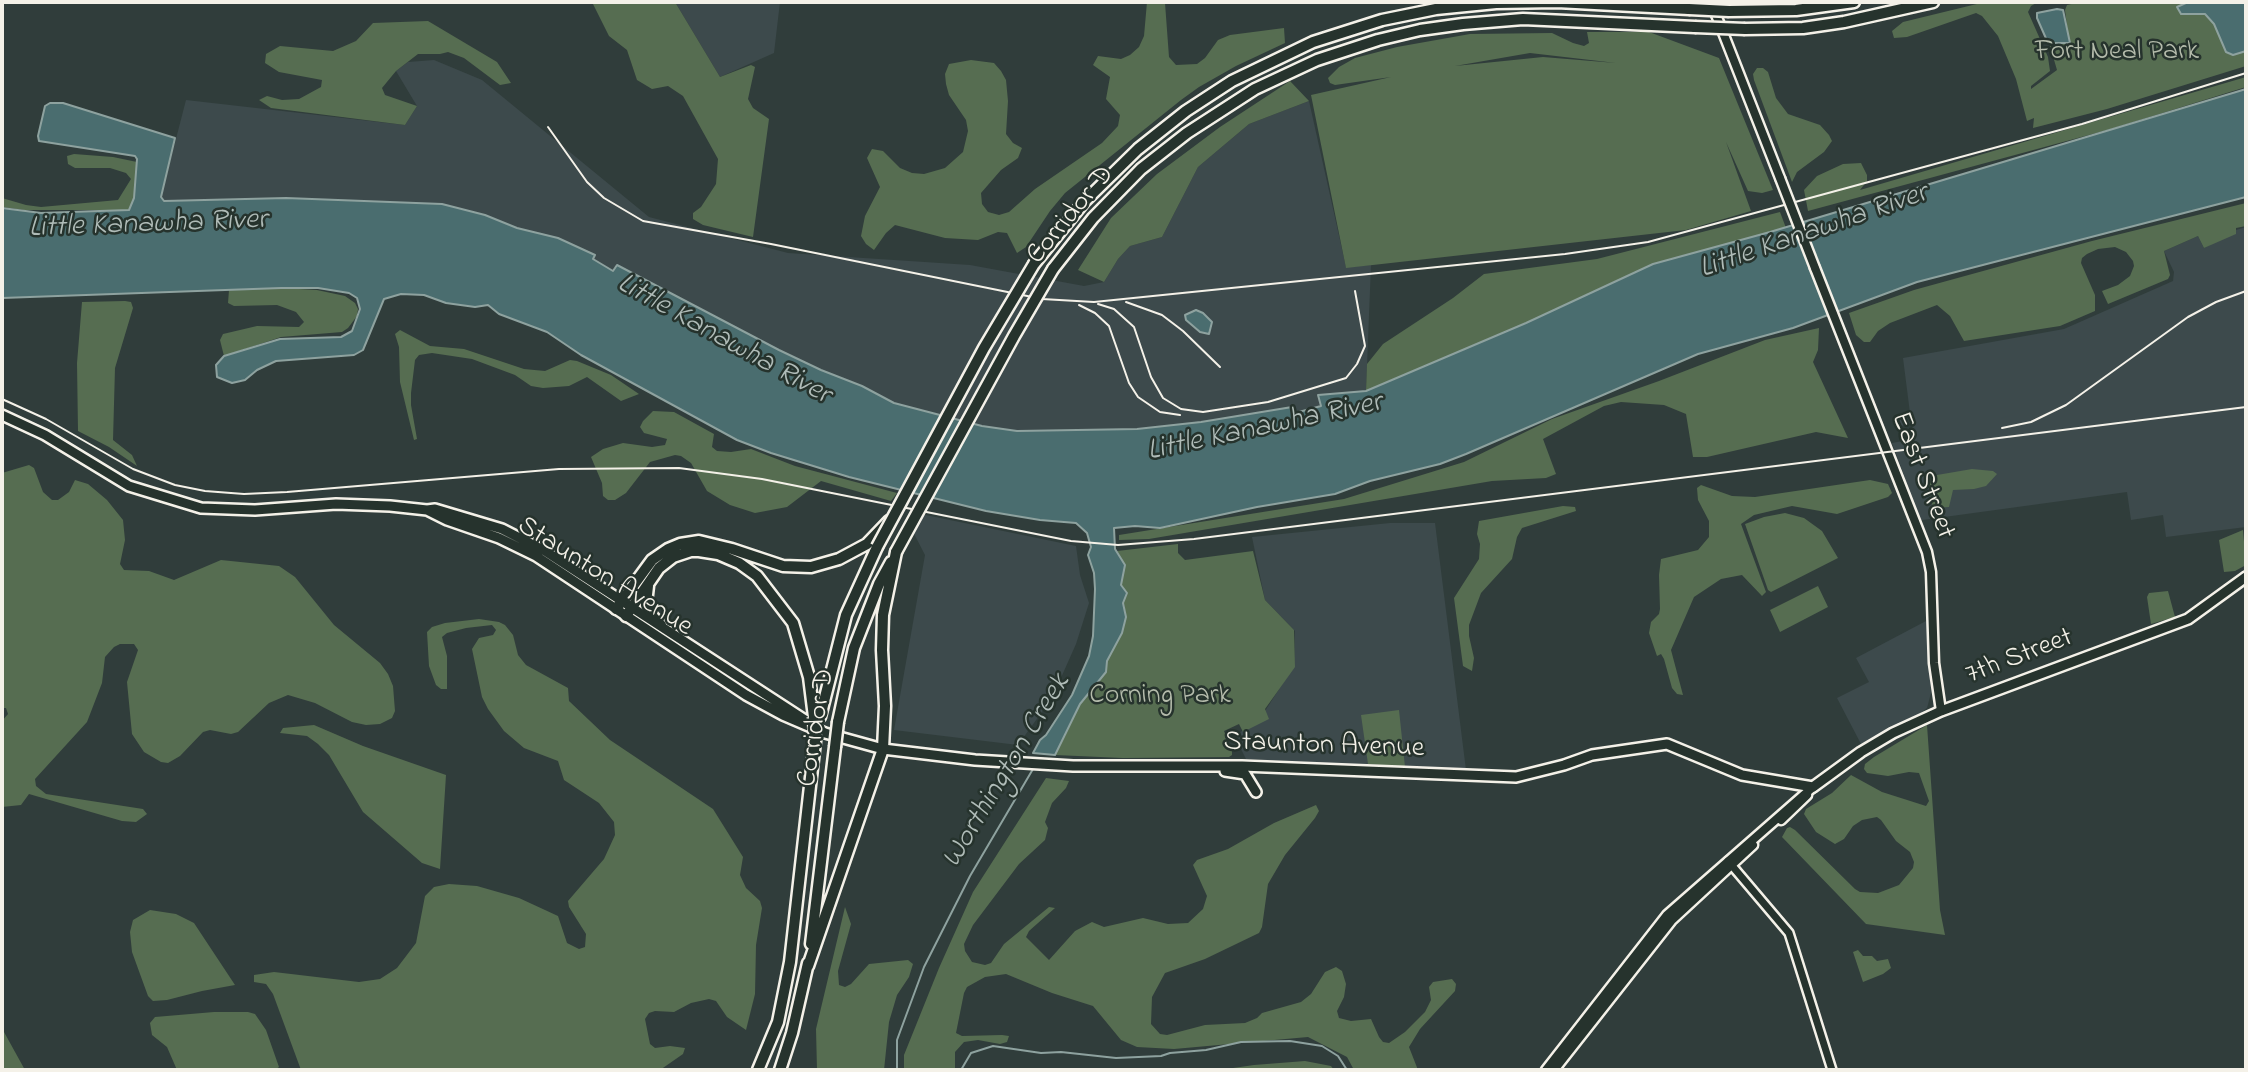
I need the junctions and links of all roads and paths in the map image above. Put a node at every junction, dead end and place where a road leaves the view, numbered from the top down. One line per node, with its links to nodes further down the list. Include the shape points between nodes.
1 (1711, 2): 13 (main road, East Street, bridge, via 1930,562)
2 (1854, 2): 5 (highway, Corridor D, bridge, via 1796,10 1558,2 1436,9 1313,42 1232,81 1138,149 1084,202 1034,264 892,518)
3 (1933, 2): 6 (highway, Corridor D, bridge, via 1803,28 1745,30 1523,19 1463,24 1378,40 1317,60 1255,89 1187,132 1141,169 1093,218 1053,269)
4 (2, 415): 9 (main road, Staunton Avenue, via 45,435 129,486 201,508 255,510 336,504 455,514 524,539)
5 (872, 545): 9 (highway, via 811,567 783,566 699,541 680,544 652,560); 14 (highway, Corridor D)
6 (897, 552): 16 (highway, via 883,615); 23 (highway, Corridor D, bridge, via 854,648 838,722)
7 (652, 576): 10 (highway); 12 (highway, via 646,603); 14 (highway, via 673,557 691,551 718,554 757,576 793,623)
8 (2246, 577): 13 (main road, 7th Street, via 2188,619)
9 (619, 604): 10 (main road, Staunton Avenue); 11 (main road, Staunton Avenue)
10 (632, 606): 11 (highway); 12 (main road, Staunton Avenue)
11 (626, 616): 15 (main road, Staunton Avenue, via 746,695)
12 (661, 625): 15 (main road, Staunton Avenue)
13 (1941, 711): 20 (main road, 7th Street, via 1893,733)
14 (817, 717): 24 (highway, Corridor D, bridge, via 790,962 778,1022)
15 (825, 733): 16 (main road, Staunton Avenue)
16 (883, 749): 17 (main road, Staunton Avenue, via 1073,766); 23 (highway)
17 (1181, 766): 18 (main road, Staunton Avenue); 19 (main road, via 1240,772)
18 (1254, 766): 19 (main road); 20 (main road, Staunton Avenue, via 1516,777 1592,755 1667,744 1742,775)
19 (1252, 781): 21 (main road)
20 (1813, 787): 22 (main road, 7th Street)
21 (1256, 792)
22 (1729, 863): 26 (main road, 7th Street, via 1667,915); 27 (main road, 7th Street, via 1672,920); 28 (street, via 1789,933)
23 (808, 966): 25 (highway, Corridor D)
24 (758, 1070)
25 (780, 1070)
26 (1546, 1070)
27 (1554, 1070)
28 (1832, 1070)

